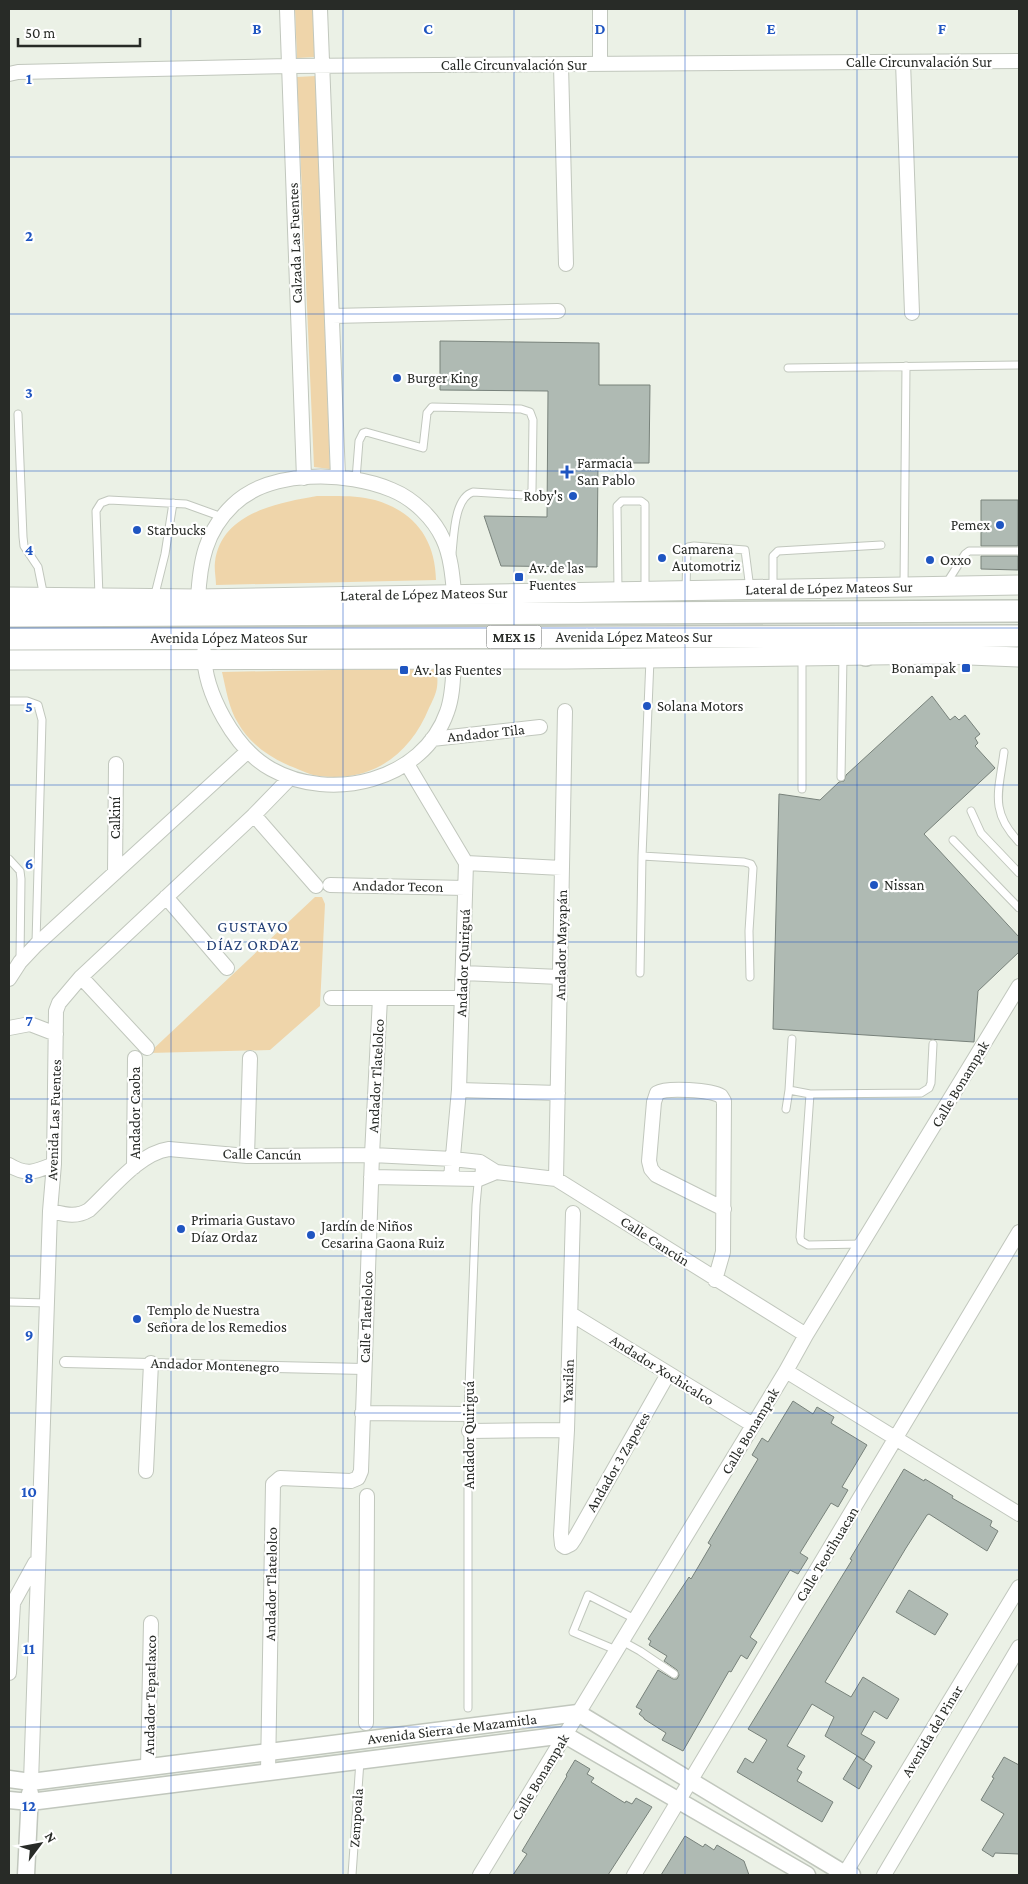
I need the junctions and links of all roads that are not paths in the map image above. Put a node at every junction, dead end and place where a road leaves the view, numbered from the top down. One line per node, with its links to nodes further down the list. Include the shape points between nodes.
1 (287, 9): 8 (street, Calzada Las Fuentes)
2 (320, 9): 9 (street)
3 (600, 9): 6 (street)
4 (1019, 61): 5 (street, Calle Circunvalación Sur)
5 (904, 62): 6 (street, Calle Circunvalación Sur); 13 (street)
6 (600, 64): 7 (street, Calle Circunvalación Sur)
7 (561, 65): 9 (street, Calle Circunvalación Sur); 11 (street)
8 (289, 66): 9 (street, Calle Circunvalación Sur); 10 (street, Calle Circunvalación Sur); 20 (street, Calzada Las Fuentes)
9 (322, 66): 14 (street)
10 (9, 74)
11 (566, 264)
12 (558, 311): 14 (street)
13 (912, 312)
14 (332, 316): 19 (street)
15 (1019, 364): 16 (lane)
16 (906, 366): 17 (lane); 29 (lane)
17 (788, 368)
18 (18, 414): 36 (lane, via 22,538 38,567)
19 (338, 476): 20 (street); 21 (street)
20 (304, 478): 23 (street, via 276,482 254,491 234,504)
21 (356, 479): 26 (street, via 394,490 414,503 432,520 444,540); 26 (lane, via 359,441 363,433 423,448 426,413 432,407 521,409 530,412 533,420 532,490 524,496 473,492 466,496 457,516)
22 (174, 503): 23 (lane); 37 (lane, via 109,500 98,507); 38 (lane)
23 (222, 517): 39 (street, via 203,553)
24 (881, 545): 31 (lane, via 778,551 773,556)
25 (1019, 551): 28 (lane, via 969,552)
26 (450, 563): 40 (street)
27 (1019, 585): 28 (main road, Lateral de López Mateos Sur)
28 (944, 586): 29 (main road, Lateral de López Mateos Sur)
29 (904, 587): 31 (main road, Lateral de López Mateos Sur)
30 (750, 589): 31 (main road, Lateral de López Mateos Sur); 32 (main road, Lateral de López Mateos Sur); 32 (lane, via 745,550 694,546 686,550)
31 (774, 589)
32 (686, 590): 34 (main road, Lateral de López Mateos Sur)
33 (618, 591): 34 (main road, Lateral de López Mateos Sur); 34 (lane, via 617,506 622,501 644,504); 40 (main road, Lateral de López Mateos Sur)
34 (646, 591)
35 (9, 597): 36 (main road, Lateral de López Mateos Sur)
36 (44, 598): 37 (main road, Lateral de López Mateos Sur)
37 (99, 598): 38 (main road, Lateral de López Mateos Sur)
38 (154, 598): 39 (main road, Lateral de López Mateos Sur)
39 (198, 599): 40 (main road, Lateral de López Mateos Sur)
40 (455, 604): 41 (main road, Avenida López Mateos Sur / MEX 15); 42 (main road, Avenida López Mateos Sur / MEX 15)
41 (1019, 611)
42 (9, 616)
43 (1019, 636): 44 (main road, Avenida López Mateos Sur / MEX 15)
44 (832, 637): 45 (main road, Avenida López Mateos Sur / MEX 15); 48 (main road)
45 (204, 638): 46 (main road, Avenida López Mateos Sur / MEX 15); 53 (street)
46 (9, 639)
47 (843, 655): 48 (main road); 49 (main road); 63 (lane)
48 (866, 655): 50 (main road)
49 (802, 656): 51 (main road); 65 (lane)
50 (1019, 657)
51 (650, 658): 54 (main road); 70 (lane)
52 (9, 660): 53 (main road)
53 (204, 660): 54 (main road); 59 (street, via 218,706)
54 (454, 660): 58 (street, via 452,696)
55 (9, 701): 81 (lane, via 33,702 38,706 42,720)
56 (565, 711): 73 (street, Andador Mayapán)
57 (540, 727): 58 (street, Andador Tila)
58 (432, 739): 62 (street)
59 (248, 751): 64 (street, via 271,770); 74 (street)
60 (1004, 752): 69 (lane, via 998,801 1000,818)
61 (116, 764): 74 (street, Calkiní)
62 (407, 764): 64 (street, via 365,782 315,784); 72 (street)
63 (841, 777)
64 (290, 778): 67 (street, Avenida Las Fuentes)
65 (802, 789)
66 (971, 811): 75 (lane, via 982,833)
67 (254, 815): 77 (street); 79 (street, Avenida Las Fuentes)
68 (953, 840): 80 (lane)
69 (1019, 842)
70 (642, 856): 85 (lane); 88 (lane, via 751,864)
71 (9, 858): 82 (lane, via 20,871 21,879)
72 (466, 863): 73 (street); 78 (street, Andador Quiriguá)
73 (562, 868): 87 (street, Andador Mayapán)
74 (115, 873): 81 (street)
75 (1019, 873)
76 (330, 885): 78 (street, Andador Tecon)
77 (316, 886)
78 (465, 888): 84 (street, Andador Quiriguá)
79 (166, 897): 83 (street); 86 (street, Avenida Las Fuentes)
80 (1019, 908)
81 (36, 945): 82 (street)
82 (20, 962): 89 (street)
83 (227, 968)
84 (463, 973): 87 (street); 93 (street, Andador Quiriguá)
85 (640, 974)
86 (81, 977): 95 (street, Avenida Las Fuentes, via 58,1003); 98 (street)
87 (560, 977): 103 (street, Andador Mayapán)
88 (750, 977)
89 (9, 979)
90 (1018, 990): 122 (street, Calle Bonampak)
91 (331, 998): 92 (street)
92 (380, 998): 93 (street); 106 (street, Andador Tlatelolco)
93 (462, 998): 101 (street, Andador Quiriguá)
94 (9, 1028): 95 (street, via 30,1024)
95 (56, 1034): 111 (street, Avenida Las Fuentes)
96 (792, 1040): 102 (lane)
97 (933, 1044): 104 (lane, via 932,1078 925,1091)
98 (147, 1048)
99 (135, 1058): 112 (street, Andador Caoba)
100 (250, 1058): 107 (street)
101 (459, 1090): 103 (street); 108 (street, Andador Quiriguá)
102 (789, 1090): 104 (lane); 105 (lane)
103 (558, 1094): 117 (street, Andador Mayapán)
104 (810, 1094): 122 (lane, via 801,1241 808,1245)
105 (786, 1110)
106 (372, 1155): 107 (street, Calle Cancún); 108 (street, Calle Cancún); 114 (street, Calle Tlatelolco)
107 (247, 1156): 112 (street, Calle Cancún, via 169,1149 160,1150)
108 (453, 1158): 109 (street, Calle Cancún); 115 (street, Andador Quiriguá)
109 (480, 1162): 113 (street, Calle Cancún); 116 (lane, Andador Quiriguá)
110 (9, 1164): 111 (street, via 24,1172)
111 (54, 1164): 119 (street, Avenida Las Fuentes)
112 (134, 1167): 119 (street, Calle Cancún, via 83,1214 74,1216)
113 (496, 1172): 116 (street, Calle Cancún); 117 (street, Calle Cancún)
114 (371, 1177): 115 (street, Calle Cancún); 130 (street, Calle Tlatelolco)
115 (451, 1178): 116 (street, Calle Cancún)
116 (479, 1179): 134 (lane, Andador Quiriguá)
117 (556, 1179): 123 (street, Calle Cancún)
118 (724, 1209): 118 (street, via 656,1175 651,1169 649,1161 657,1093 665,1090 710,1092 721,1096 724,1106); 123 (street, via 722,1252)
119 (50, 1211): 125 (street, Avenida Las Fuentes)
120 (573, 1213): 126 (street, Yaxilán)
121 (1019, 1232): 138 (street, Calle Teotihuacan)
122 (862, 1244): 127 (street, Calle Bonampak)
123 (715, 1280): 127 (street, Calle Cancún)
124 (9, 1302): 125 (lane)
125 (47, 1303): 144 (street, Avenida Las Fuentes)
126 (571, 1314): 132 (street, Andador Xochicalco); 136 (street, Yaxilán)
127 (806, 1335): 131 (street, Calle Bonampak)
128 (66, 1362): 129 (street, Andador Montenegro)
129 (151, 1363): 130 (street, Andador Montenegro); 139 (street)
130 (364, 1369): 133 (street, Calle Tlatelolco)
131 (786, 1371): 135 (street, Calle Bonampak); 138 (street)
132 (668, 1374): 135 (street, Andador Xochicalco); 143 (street, Andador 3 Zapotes, via 575,1538)
133 (362, 1413): 134 (street); 140 (street, Calle Tlatelolco, via 362,1465)
134 (468, 1414): 137 (lane, Andador Quiriguá)
135 (753, 1425): 146 (street, Calle Bonampak)
136 (566, 1430): 137 (street); 143 (street, Yaxilán, via 561,1535)
137 (469, 1431): 152 (lane, Andador Quiriguá)
138 (896, 1438): 142 (street); 162 (street, Calle Teotihuacan)
139 (146, 1470)
140 (358, 1478): 156 (street, Andador Tlatelolco, via 344,1482 280,1478 273,1484)
141 (367, 1496): 154 (street)
142 (1019, 1514)
143 (565, 1547)
144 (37, 1560): 150 (street, Avenida Las Fuentes, via 14,1603); 161 (street, Avenida Las Fuentes)
145 (1019, 1587): 171 (street, Avenida del Pinar)
146 (635, 1619): 148 (street, Calle Bonampak); 148 (lane, via 588,1595 572,1632)
147 (151, 1623): 158 (street, Andador Tepatlaxco)
148 (619, 1646): 151 (lane); 153 (street, Calle Bonampak)
149 (1019, 1647): 172 (street)
150 (9, 1673)
151 (674, 1674)
152 (468, 1708)
153 (578, 1713): 155 (street, Calle Bonampak); 156 (street, Avenida Sierra de Mazamitla); 162 (street)
154 (366, 1723)
155 (565, 1735): 157 (street, Avenida Sierra de Mazamitla); 164 (street); 168 (street, Calle Bonampak)
156 (267, 1752): 158 (street, Avenida Sierra de Mazamitla); 159 (street, Andador Tlatelolco)
157 (360, 1760): 159 (street, Avenida Sierra de Mazamitla); 167 (lane, Zempoala)
158 (148, 1767): 161 (street, Avenida Sierra de Mazamitla)
159 (268, 1772): 165 (street, Avenida Sierra de Mazamitla)
160 (9, 1779): 161 (street, Avenida Sierra de Mazamitla)
161 (30, 1782): 165 (street, Avenida Las Fuentes)
162 (691, 1782): 164 (street, Calle Teotihuacan); 171 (street)
163 (9, 1800): 165 (street, Avenida Sierra de Mazamitla)
164 (679, 1800): 169 (street, Calle Teotihuacan); 170 (street)
165 (30, 1802): 166 (street, Avenida Las Fuentes)
166 (26, 1875)
167 (352, 1875)
168 (480, 1875)
169 (634, 1875)
170 (807, 1875)
171 (847, 1875)
172 (884, 1875)

